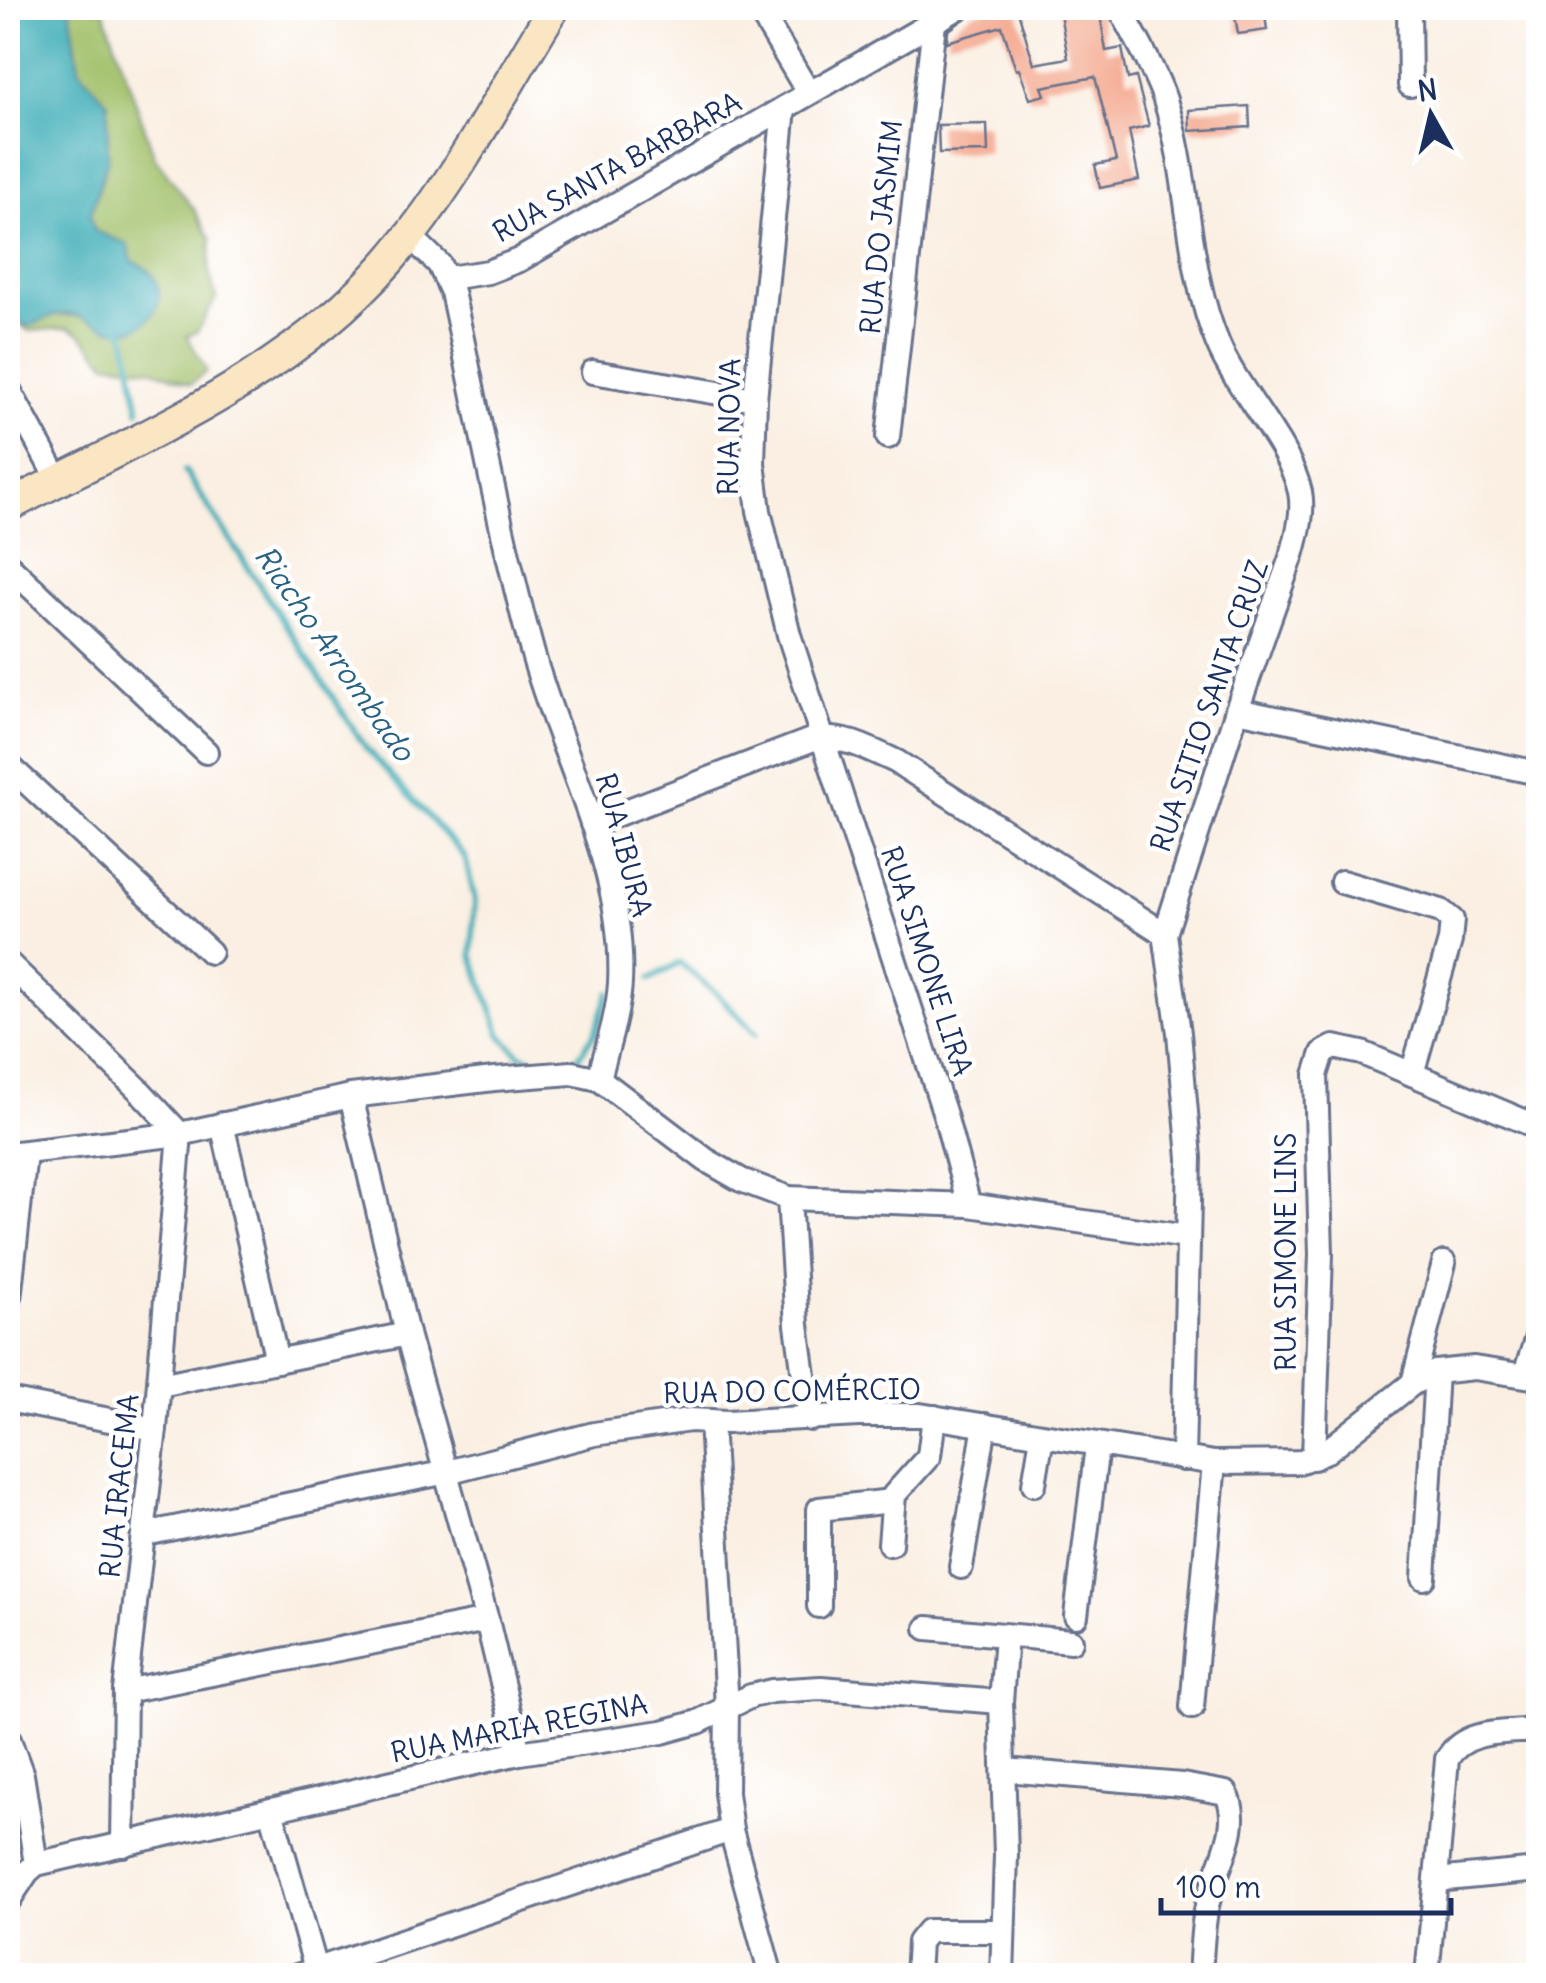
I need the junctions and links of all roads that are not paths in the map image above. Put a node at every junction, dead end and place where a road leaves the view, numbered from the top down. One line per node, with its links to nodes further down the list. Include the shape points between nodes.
1 (554, 8): 10 (main road)
2 (758, 8): 8 (street)
3 (958, 8): 6 (street, RUA SANTA BARBARA)
4 (1120, 8): 19 (street, RUA SITIO SANTA CRUZ, via 1164,98 1218,344 1282,450 1300,494 1293,552)
5 (1409, 8): 7 (street)
6 (934, 22): 8 (street, RUA SANTA BARBARA); 15 (street, RUA DO JASMIM)
7 (1410, 85)
8 (808, 92): 9 (street, RUA SANTA BARBARA)
9 (784, 108): 11 (street, RUA SANTA BARBARA, via 519,260); 14 (street, RUA NOVA)
10 (410, 236): 11 (street, RUA IBURA); 16 (main road, via 357,295 290,350)
11 (448, 278): 24 (street, RUA IBURA, via 532,652)
12 (594, 372): 14 (street)
13 (8, 388): 16 (street)
14 (755, 398): 20 (street, RUA NOVA, via 758,511)
15 (888, 437)
16 (58, 480): 17 (main road)
17 (8, 506)
18 (8, 566): 21 (street)
19 (1237, 710): 23 (street); 26 (street, RUA SITIO SANTA CRUZ)
20 (824, 738): 24 (street); 26 (street, via 897,762); 37 (street, RUA SIMONE LIRA)
21 (206, 752)
22 (8, 765): 27 (street)
23 (1538, 773)
24 (592, 824): 30 (street, RUA IBURA, via 616,919 620,969)
25 (1342, 882): 29 (street, via 1452,920)
26 (1166, 934): 38 (street, RUA SITIO SANTA CRUZ, via 1190,1158)
27 (210, 952)
28 (8, 963): 34 (street)
29 (1412, 1074): 33 (street); 56 (street, RUA SIMONE LINS, via 1340,1048 1321,1056 1316,1074 1321,1254)
30 (598, 1079): 31 (street, via 572,1073); 36 (street, via 706,1160)
31 (351, 1096): 32 (street); 41 (street)
32 (222, 1124): 34 (street); 43 (street)
33 (1538, 1126)
34 (180, 1134): 35 (street); 47 (street, RUA IRACEMA)
35 (16, 1154): 40 (street)
36 (789, 1198): 37 (street); 50 (street)
37 (968, 1204): 38 (street)
38 (1186, 1236): 57 (street, RUA SITIO SANTA CRUZ)
39 (1444, 1263): 46 (street)
40 (8, 1308)
41 (407, 1334): 43 (street); 59 (street)
42 (1538, 1334): 45 (street)
43 (278, 1361): 47 (street)
44 (1436, 1372): 45 (street, RUA DO COMÉRCIO, via 1474,1368); 46 (street, RUA DO COMÉRCIO); 65 (street)
45 (1531, 1376)
46 (1413, 1382): 56 (street, RUA DO COMÉRCIO)
47 (160, 1386): 53 (street, RUA IRACEMA)
48 (8, 1400): 53 (street)
49 (934, 1418): 50 (street, RUA DO COMÉRCIO); 52 (street, RUA DO COMÉRCIO); 61 (street, via 929,1456)
50 (810, 1419): 51 (street, RUA DO COMÉRCIO)
51 (712, 1422): 59 (street, RUA DO COMÉRCIO, via 636,1426); 75 (street)
52 (985, 1426): 54 (street, RUA DO COMÉRCIO); 64 (street)
53 (155, 1429): 62 (street, RUA IRACEMA)
54 (1042, 1436): 55 (street, RUA DO COMÉRCIO); 60 (street)
55 (1097, 1446): 57 (street, RUA DO COMÉRCIO); 67 (street)
56 (1314, 1458): 58 (street, RUA DO COMÉRCIO)
57 (1182, 1459): 58 (street, RUA DO COMÉRCIO)
58 (1214, 1463): 74 (street)
59 (448, 1472): 62 (street, RUA DO COMÉRCIO); 68 (street)
60 (1034, 1484)
61 (892, 1502): 63 (street); 66 (street, via 819,1510)
62 (144, 1534): 72 (street, RUA IRACEMA)
63 (890, 1544)
64 (961, 1567)
65 (1424, 1578)
66 (820, 1606)
67 (1076, 1616)
68 (487, 1620): 72 (street); 78 (street)
69 (928, 1628): 70 (street)
70 (1006, 1636): 71 (street); 73 (street)
71 (1071, 1641)
72 (125, 1691): 82 (street, RUA IRACEMA)
73 (1001, 1702): 75 (street, RUA MARIA REGINA, via 796,1688 762,1692); 79 (street)
74 (1192, 1706)
75 (726, 1708): 78 (street, RUA MARIA REGINA, via 662,1732); 81 (street)
76 (1538, 1728): 85 (street, via 1456,1744 1444,1768)
77 (8, 1736): 83 (street, via 22,1775)
78 (519, 1753): 80 (street, RUA MARIA REGINA)
79 (1005, 1770): 87 (street); 92 (street, via 1182,1786 1229,1797 1226,1850 1208,1899)
80 (271, 1810): 82 (street, RUA MARIA REGINA); 88 (street)
81 (731, 1830): 88 (street); 89 (street)
82 (123, 1845): 83 (street, RUA MARIA REGINA)
83 (36, 1864): 86 (street)
84 (1538, 1870): 85 (street)
85 (1436, 1880): 93 (street)
86 (9, 1895)
87 (1003, 1931): 90 (street, via 928,1931 918,1942); 91 (street)
88 (310, 1973)
89 (771, 1976)
90 (917, 1976)
91 (1002, 1976)
92 (1200, 1976)
93 (1426, 1976)

